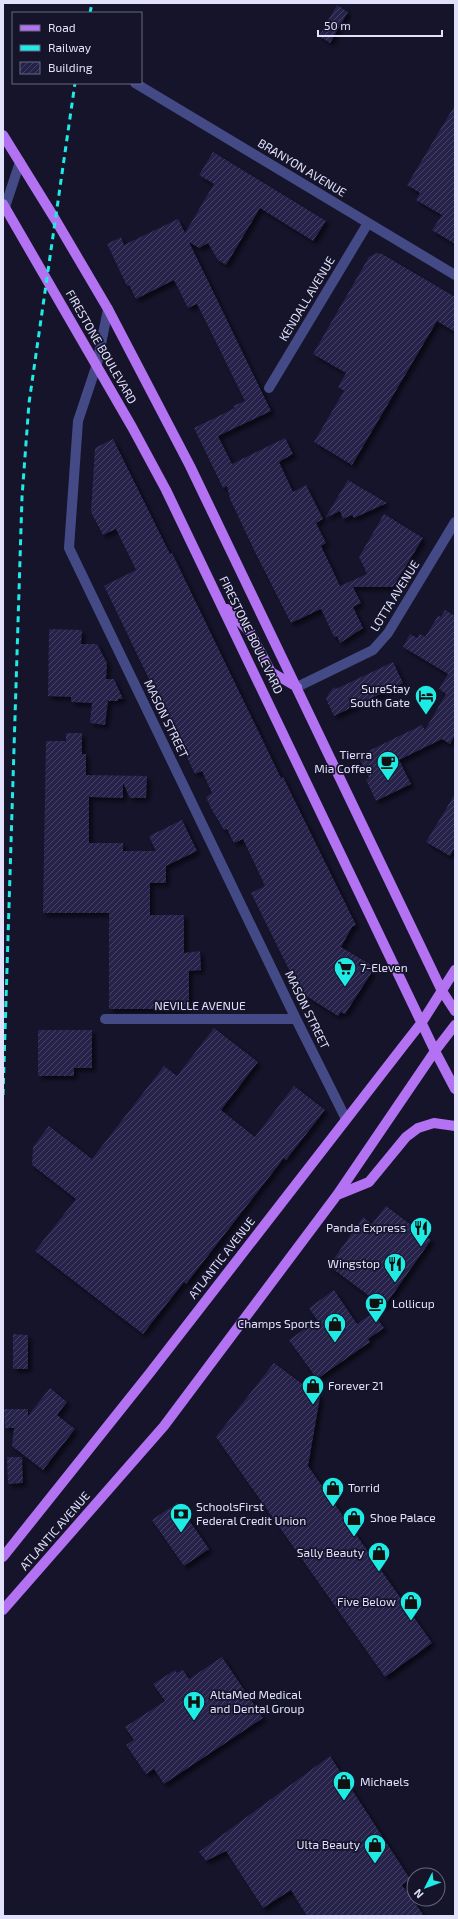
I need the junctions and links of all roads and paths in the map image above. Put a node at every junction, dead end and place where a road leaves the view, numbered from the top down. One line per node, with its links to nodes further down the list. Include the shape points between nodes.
1 (137, 84): 5 (street, BRANYON AVENUE)
2 (3, 135): 3 (main road, FIRESTONE BOULEVARD)
3 (20, 162): 4 (street); 7 (main road, FIRESTONE BOULEVARD)
4 (4, 206): 8 (main road, FIRESTONE BOULEVARD)
5 (368, 223): 6 (street, BRANYON AVENUE); 9 (street, KENDALL AVENUE)
6 (455, 275)
7 (108, 309): 8 (street, MASON STREET); 12 (main road, FIRESTONE BOULEVARD, via 208,500)
8 (97, 364): 11 (main road, FIRESTONE BOULEVARD, via 162,483); 17 (street, MASON STREET, via 78,421 70,548)
9 (269, 388)
10 (455, 522): 12 (street, LOTTA AVENUE, via 379,645 367,654)
11 (221, 603): 12 (main road, via 250,632 271,672); 18 (main road, FIRESTONE BOULEVARD)
12 (297, 688): 14 (main road, FIRESTONE BOULEVARD)
13 (455, 970): 14 (main road, ATLANTIC AVENUE)
14 (442, 991): 15 (main road, FIRESTONE BOULEVARD); 18 (main road, ATLANTIC AVENUE)
15 (455, 1011)
16 (105, 1019): 17 (street, NEVILLE AVENUE)
17 (296, 1019): 22 (street, MASON STREET)
18 (422, 1022): 20 (main road, FIRESTONE BOULEVARD); 22 (main road, ATLANTIC AVENUE)
19 (455, 1025): 20 (main road, ATLANTIC AVENUE)
20 (435, 1051): 21 (main road, FIRESTONE BOULEVARD); 24 (main road, ATLANTIC AVENUE)
21 (455, 1089)
22 (346, 1119): 25 (main road, ATLANTIC AVENUE, via 149,1374)
23 (455, 1126): 24 (main road, via 434,1123 418,1128 406,1137 369,1182)
24 (337, 1195): 26 (main road, ATLANTIC AVENUE, via 164,1426)
25 (3, 1557)
26 (3, 1610)

